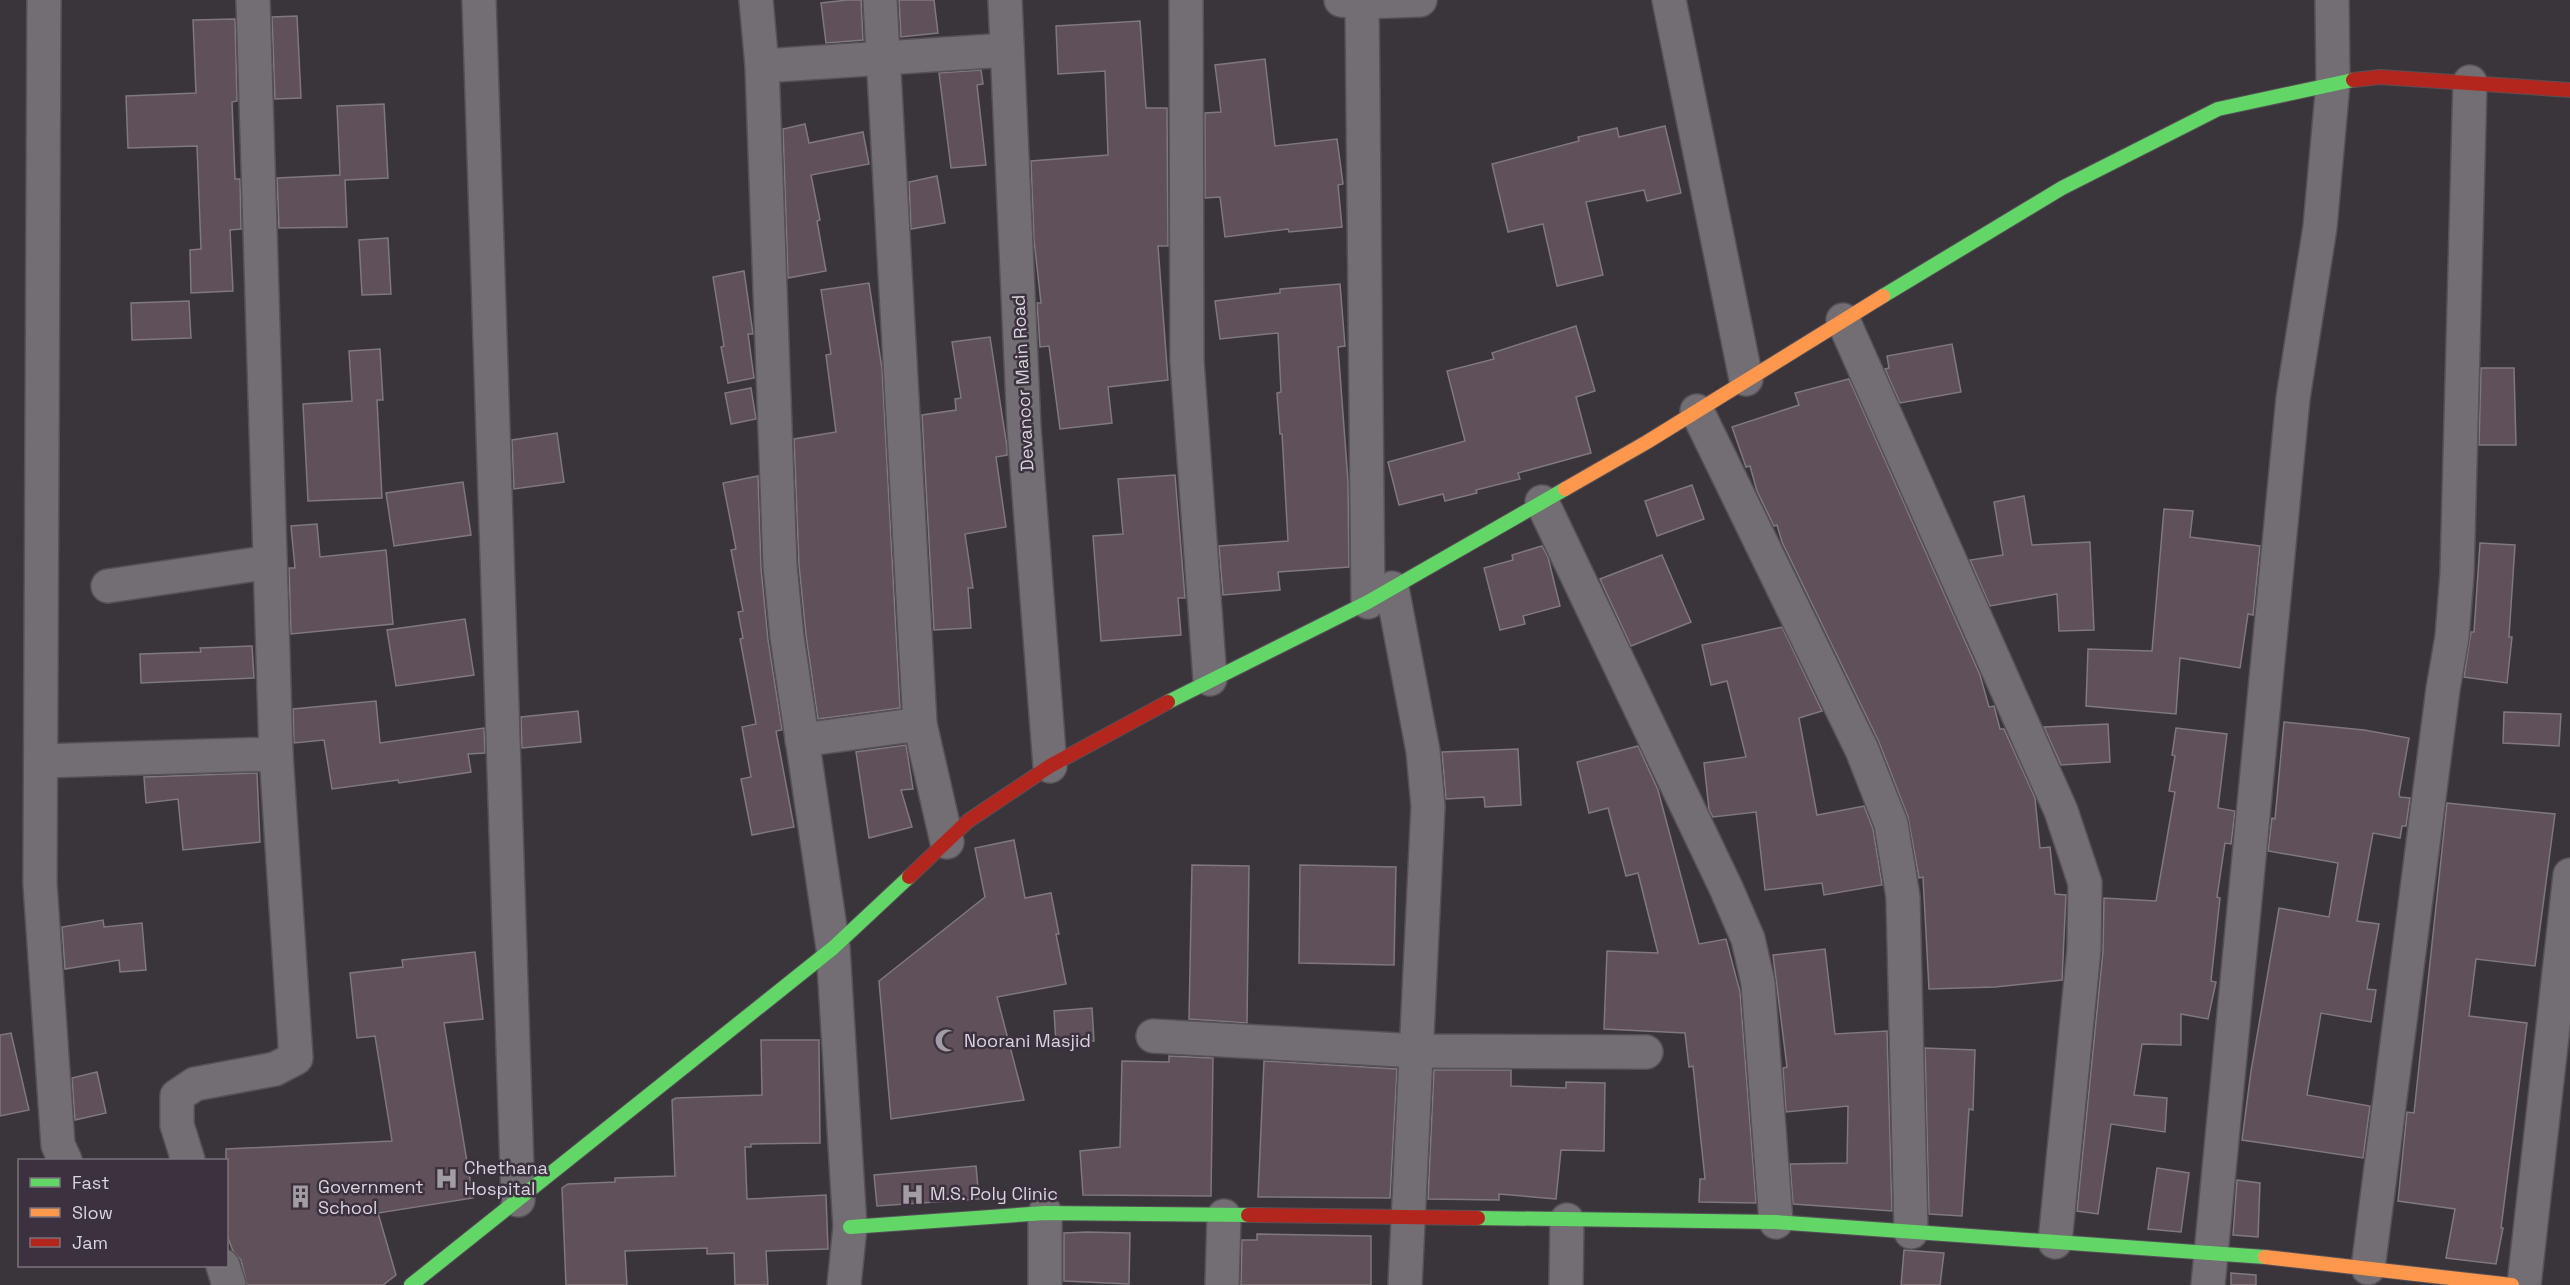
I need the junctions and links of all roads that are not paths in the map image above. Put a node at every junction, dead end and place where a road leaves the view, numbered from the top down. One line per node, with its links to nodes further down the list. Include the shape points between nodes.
1 (44, 0): 29 (street)
2 (253, 0): 22 (street)
3 (479, 0): 39 (street)
4 (756, 0): 14 (street)
5 (880, 0): 13 (street)
6 (1005, 0): 12 (street, Devanoor Main Road)
7 (1186, 0): 25 (street, via 1187,362)
8 (1420, 0): 11 (street)
9 (1669, 0): 19 (street)
10 (2332, 0): 16 (street)
11 (1355, 1): 24 (street)
12 (1007, 50): 13 (street); 30 (street, Devanoor Main Road, via 1024,428)
13 (882, 58): 14 (street); 26 (street)
14 (762, 66): 27 (street, via 780,566)
15 (2470, 82): 16 (street, via 2380,77); 17 (street); 50 (street, via 2454,605)
16 (2333, 83): 18 (street, via 2218,110 2062,188); 48 (street, via 2320,227 2294,398)
17 (2570, 90)
18 (1843, 320): 19 (street); 47 (street, via 2061,811 2085,883 2084,949)
19 (1746, 379): 20 (street)
20 (1697, 411): 21 (street); 46 (street, via 1862,750 1891,824 1903,897)
21 (1542, 502): 24 (street); 44 (street, via 1748,939 1758,983)
22 (270, 562): 23 (street); 28 (street)
23 (108, 586)
24 (1380, 595): 25 (street); 35 (street, via 1423,751 1428,806)
25 (1210, 679): 30 (street)
26 (920, 724): 27 (street); 31 (street)
27 (802, 740): 33 (street)
28 (276, 754): 29 (street); 38 (street, via 296,1058 275,1069 195,1084 177,1096 177,1125)
29 (41, 761): 37 (street, via 40,884 58,1144)
30 (1050, 766): 31 (street, via 968,821)
31 (947, 842): 33 (street)
32 (2570, 875): 60 (street)
33 (833, 948): 39 (street); 45 (street)
34 (1153, 1036): 35 (street)
35 (1417, 1052): 36 (street); 42 (street)
36 (1646, 1052)
37 (64, 1159)
38 (187, 1159)
39 (518, 1200): 52 (street)
40 (1045, 1213): 41 (street); 45 (street); 54 (street)
41 (1224, 1216): 42 (street); 55 (street)
42 (1407, 1219): 43 (street); 56 (street)
43 (1567, 1220): 44 (street); 57 (street)
44 (1776, 1222): 46 (street)
45 (850, 1227): 53 (street)
46 (1911, 1232): 47 (street)
47 (2055, 1242): 48 (street)
48 (2211, 1253): 50 (street); 58 (street)
49 (223, 1267): 51 (street)
50 (2368, 1268): 59 (street)
51 (229, 1285)
52 (411, 1285)
53 (844, 1285)
54 (1045, 1285)
55 (1222, 1285)
56 (1405, 1285)
57 (1566, 1285)
58 (2208, 1285)
59 (2512, 1285)
60 (2524, 1285)

